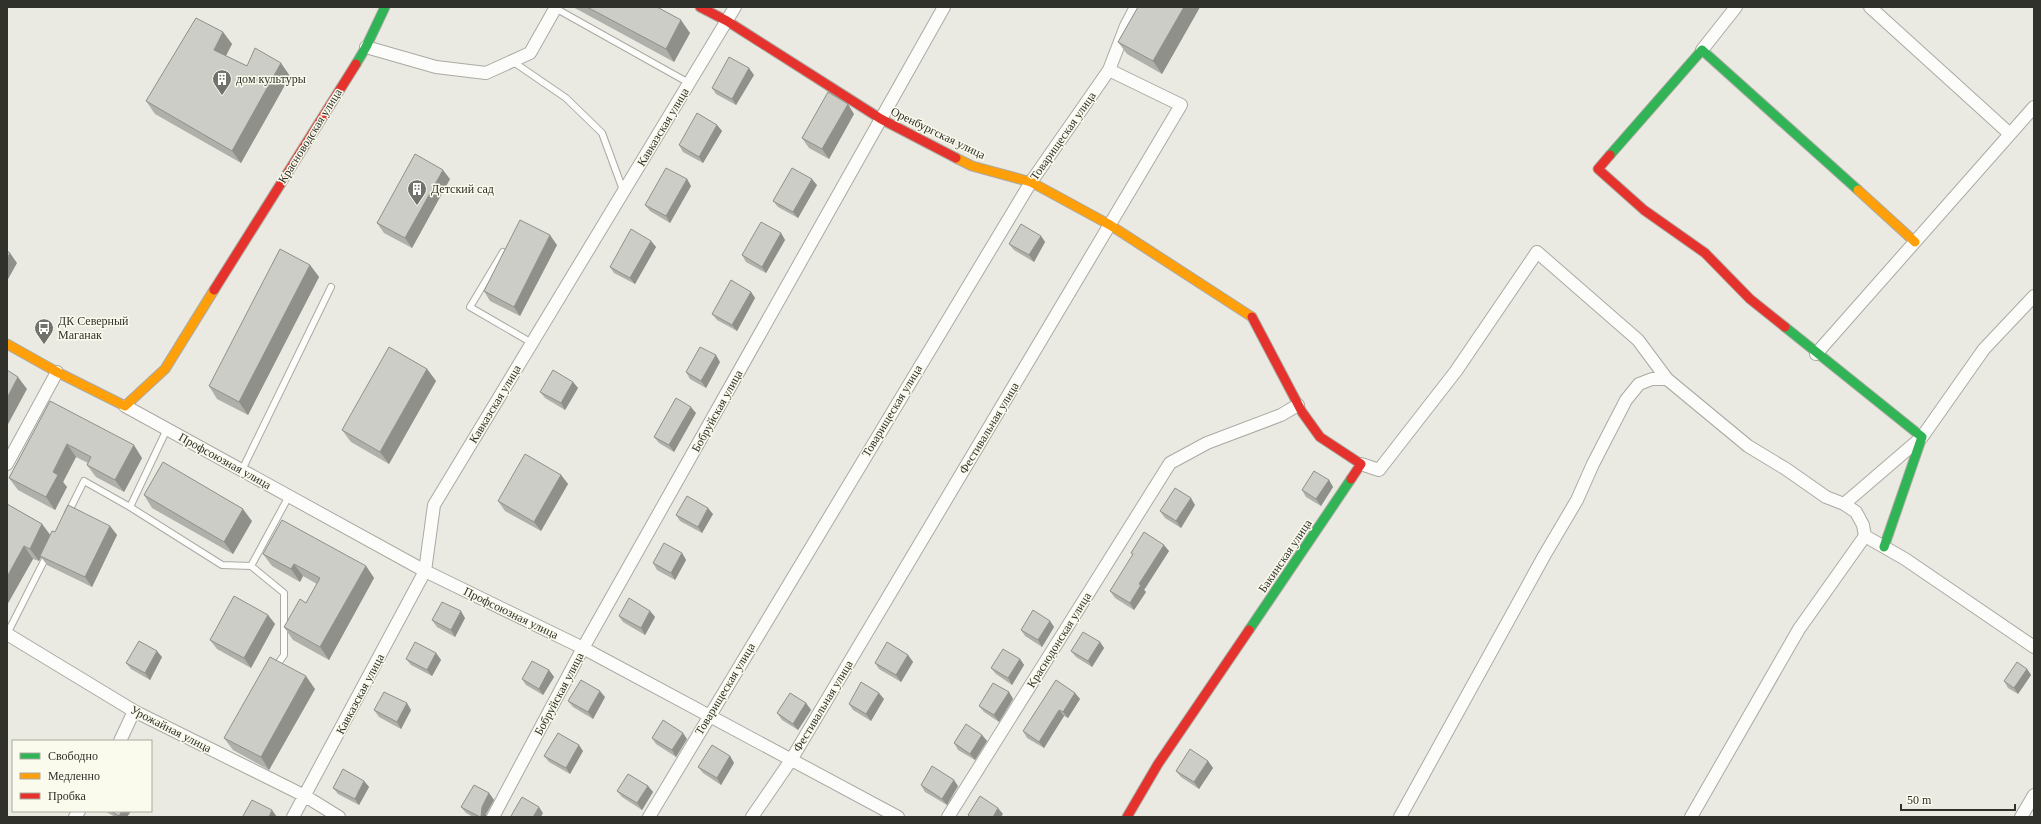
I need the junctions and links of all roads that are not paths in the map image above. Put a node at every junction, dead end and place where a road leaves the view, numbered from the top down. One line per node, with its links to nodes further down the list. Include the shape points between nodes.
1 (385, 7): 10 (street, Красноводская улица)
2 (700, 7): 9 (street, Оренбургская улица)
3 (735, 7): 9 (street, Кавказская улица)
4 (944, 7): 16 (street, Бобруйская улица)
5 (1136, 7): 13 (street, Товарищеская улица)
6 (1736, 7): 11 (street)
7 (1870, 7): 17 (street)
8 (555, 8): 12 (street, via 530,53); 14 (lane)
9 (727, 21): 14 (street, Кавказская улица); 16 (street, Оренбургская улица)
10 (366, 47): 12 (street, via 436,67 486,74); 30 (street, Красноводская улица, via 164,369)
11 (1702, 50): 21 (street); 27 (street, via 1598,169 1644,210 1705,253 1750,299)
12 (512, 61): 19 (lane, via 566,98 602,132)
13 (1109, 70): 18 (street, Товарищеская улица); 20 (street, Фестивальная улица, via 1181,105)
14 (689, 83): 19 (street, Кавказская улица)
15 (2034, 107): 17 (street)
16 (881, 119): 18 (street, Оренбургская улица, via 972,166); 48 (street, Бобруйская улица)
17 (2010, 134): 21 (street)
18 (1031, 182): 20 (street, Оренбургская улица); 51 (street, Товарищеская улица)
19 (624, 191): 25 (street, Кавказская улица)
20 (1110, 225): 31 (street, Оренбургская улица, via 1254,318); 53 (street, Фестивальная улица)
21 (1915, 242): 27 (street)
22 (504, 252): 25 (lane, via 470,307)
23 (331, 287): 36 (lane)
24 (2034, 296): 33 (street, via 1984,349)
25 (532, 342): 45 (street, Кавказская улица, via 434,505)
26 (7, 344): 28 (street)
27 (1816, 354): 33 (street)
28 (57, 372): 30 (street); 34 (street)
29 (1667, 379): 35 (street, via 1638,340 1537,252 1456,371 1379,470); 38 (street, via 1748,446 1826,497); 64 (street, via 1652,379 1639,384 1626,400 1577,500)
30 (125, 406): 32 (street, Профсоюзная улица)
31 (1298, 406): 35 (street, via 1320,438); 62 (street, Краснодонская улица, via 1281,415 1206,443 1170,463)
32 (167, 429): 36 (street, Профсоюзная улица); 39 (lane)
33 (1922, 437): 38 (street); 42 (street)
34 (7, 464)
35 (1361, 464): 63 (street, Бакинская улица, via 1158,764)
36 (242, 470): 37 (street, Профсоюзная улица)
37 (289, 496): 44 (lane); 45 (street, Профсоюзная улица)
38 (1844, 504): 41 (street, via 1856,512 1863,524)
39 (130, 507): 40 (lane, via 84,481); 44 (lane, via 222,565)
40 (64, 521)
41 (1865, 536): 42 (street); 65 (street, via 1799,628)
42 (1884, 547): 47 (street)
43 (50, 548): 46 (lane)
44 (251, 566): 49 (lane, via 284,593 284,655)
45 (425, 571): 48 (street, Профсоюзная улица); 55 (street, Кавказская улица)
46 (7, 634): 50 (street, Урожайная улица)
47 (2034, 647)
48 (583, 648): 51 (street, Профсоюзная улица); 58 (street, Бобруйская улица)
49 (272, 672)
50 (134, 711): 52 (street); 55 (street, Урожайная улица)
51 (708, 716): 53 (street, Профсоюзная улица); 59 (street, Товарищеская улица)
52 (120, 740)
53 (791, 760): 60 (street, Фестивальная улица); 61 (street, Профсоюзная улица)
54 (2034, 795): 66 (street)
55 (305, 796): 56 (street, Кавказская улица); 57 (street, Урожайная улица)
56 (294, 817)
57 (339, 817)
58 (493, 817)
59 (649, 817)
60 (752, 817)
61 (898, 817)
62 (948, 817)
63 (1128, 817)
64 (1400, 817)
65 (1691, 817)
66 (2021, 817)

